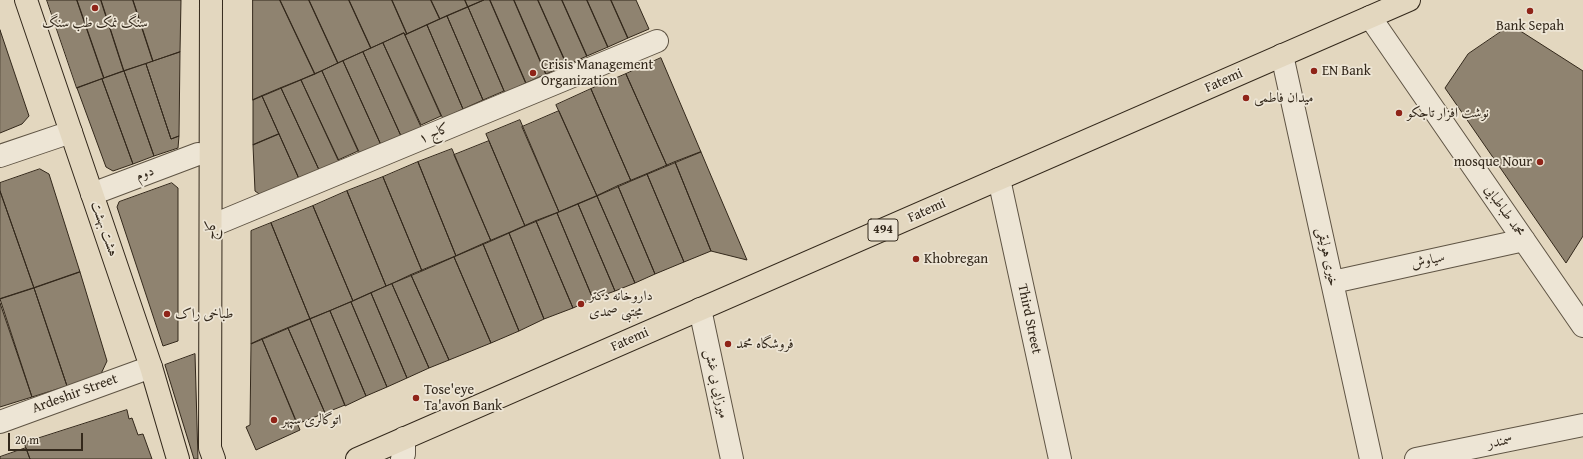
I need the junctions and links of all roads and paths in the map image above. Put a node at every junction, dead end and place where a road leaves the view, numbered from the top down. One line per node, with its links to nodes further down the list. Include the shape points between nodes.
1 (26, 0): 7 (main road, هشت بهشت)
2 (211, 0): 12 (main road, کاج)
3 (1408, 0): 4 (main road, Fatemi / 494)
4 (1370, 17): 6 (main road, Fatemi / 494); 13 (street, محمد طباطبایی)
5 (657, 41): 12 (street, کاج ۱)
6 (1282, 55): 10 (main road, Fatemi / 494); 14 (street, خیری هولیقی)
7 (71, 132): 9 (street); 11 (main road, هشت بهشت)
8 (198, 154): 11 (street, دوم)
9 (0, 156)
10 (999, 179): 15 (main road, Fatemi / 494); 25 (street, Third Street)
11 (92, 194): 17 (main road, هشت بهشت)
12 (210, 226): 22 (main road, کاج, via 210,448)
13 (1524, 240): 14 (street, سیاوش); 16 (street, محمد طباطبایی)
14 (1333, 282): 26 (street, خیری هولیقی)
15 (700, 310): 20 (main road, Fatemi / 494); 24 (street, میرزایی بی غش)
16 (1583, 326)
17 (150, 367): 18 (street, Ardeshir Street); 21 (main road, هشت بهشت)
18 (0, 422)
19 (1583, 425): 27 (street, سمندر)
20 (403, 449): 23 (main road, Fatemi / 494)
21 (178, 459)
22 (214, 459)
23 (357, 459)
24 (732, 459)
25 (1060, 459)
26 (1371, 459)
27 (1416, 459)

